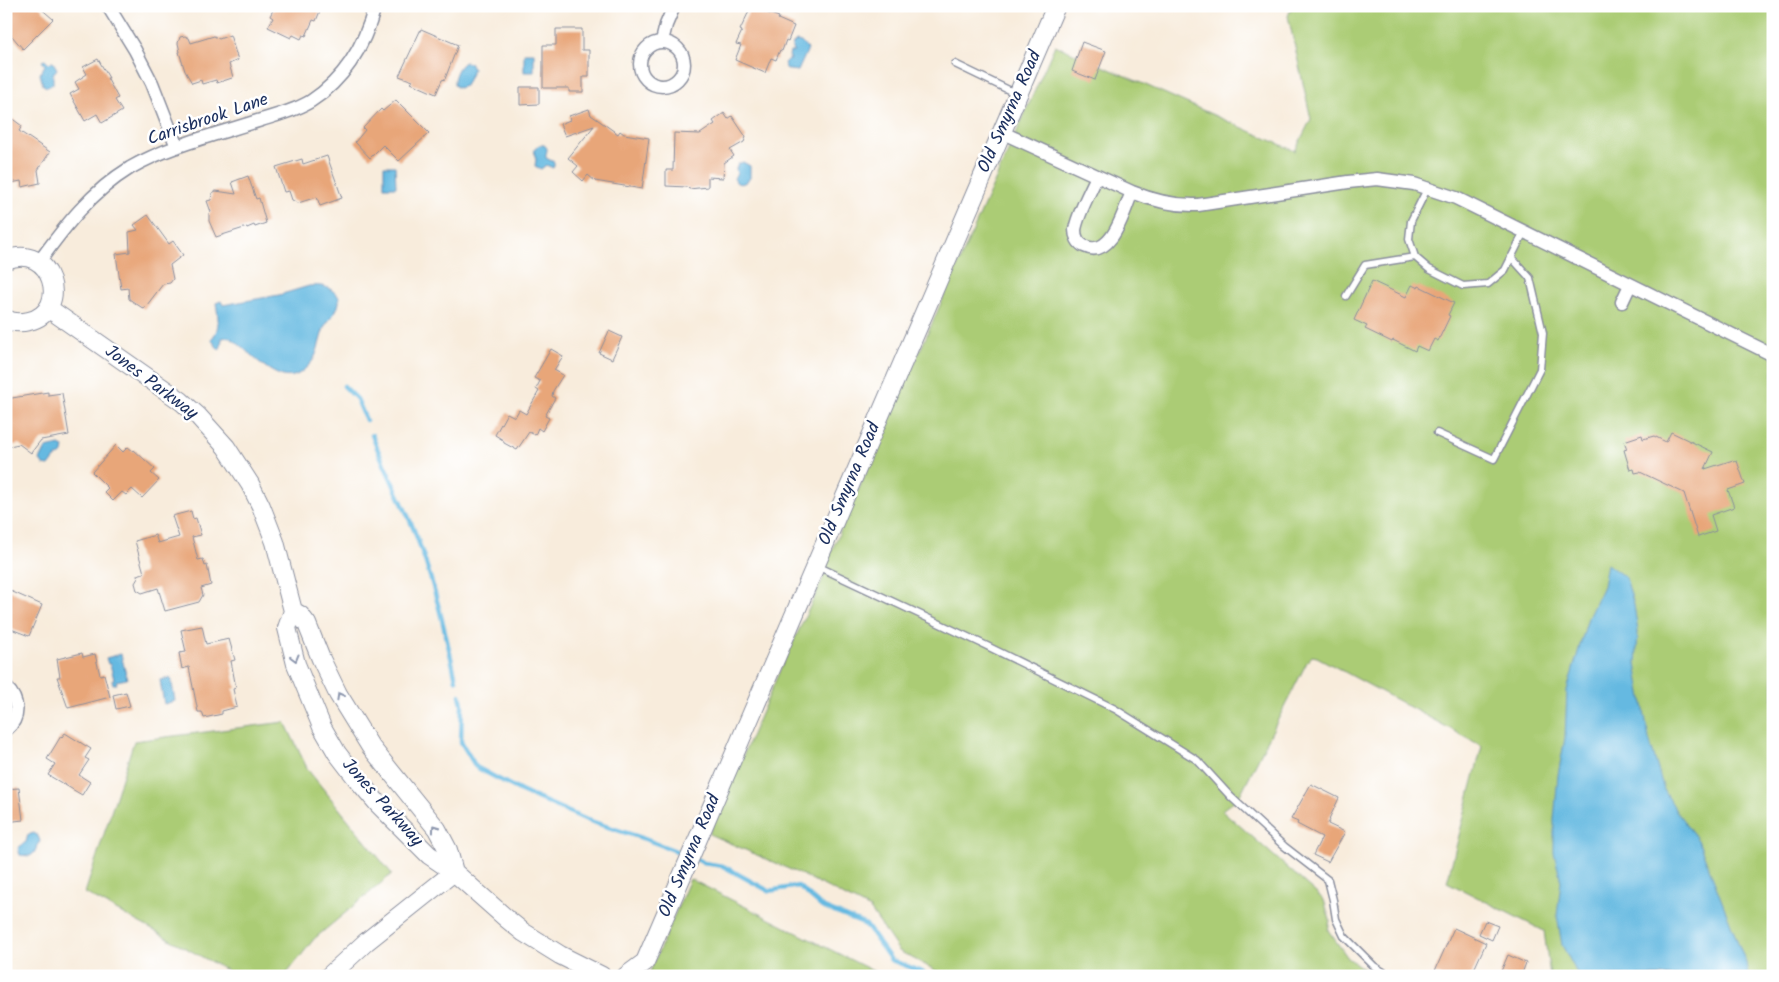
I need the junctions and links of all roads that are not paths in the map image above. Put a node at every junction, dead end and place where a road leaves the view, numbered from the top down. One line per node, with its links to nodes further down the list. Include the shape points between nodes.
1 (108, 6): 9 (street, via 152,83)
2 (375, 6): 9 (street, Carrisbrook Lane, via 363,41 351,63 310,102)
3 (674, 6): 5 (street)
4 (1056, 6): 7 (street, Old Smyrna Road)
5 (662, 41)
6 (955, 64): 7 (lane)
7 (1018, 94): 8 (street, Old Smyrna Road)
8 (1001, 132): 10 (street); 25 (street, Old Smyrna Road)
9 (177, 147): 17 (street, Carrisbrook Lane, via 131,168 85,203)
10 (1097, 176): 12 (street); 12 (street, via 1076,226 1077,238 1085,246 1099,247 1110,241)
11 (1428, 187): 12 (street, via 1400,181 1369,180 1186,206 1162,203); 13 (street); 14 (lane, via 1411,221 1409,239)
12 (1132, 192)
13 (1524, 232): 15 (lane); 18 (street)
14 (1415, 257): 15 (lane, via 1429,269 1463,286 1488,284 1505,270); 19 (lane, via 1365,265)
15 (1511, 257): 24 (lane, via 1530,278 1543,333 1540,369 1494,459)
16 (6, 260): 17 (street, via 24,256)
17 (39, 262): 21 (street, via 50,274 53,285)
18 (1630, 284): 20 (street); 23 (street)
19 (1346, 296)
20 (1622, 302)
21 (48, 308): 22 (street, via 32,320); 26 (street, Jones Parkway, via 181,401 226,447 261,506 275,542)
22 (6, 319)
23 (1773, 355)
24 (1437, 433)
25 (816, 565): 32 (street, Old Smyrna Road, via 645,962); 33 (lane, via 1115,709 1197,760 1284,846 1328,880 1336,919 1344,936 1374,966)
26 (293, 612): 29 (street, Jones Parkway, one-way to 26, via 448,850 437,830 370,746 338,694 307,624); 29 (street, Jones Parkway, one-way to 29, via 288,628 296,664 322,727 338,753 379,805 429,855)
27 (6, 687): 28 (street, via 12,693 18,710)
28 (6, 730)
29 (454, 872): 30 (street); 31 (street, Jones Parkway, via 523,932)
30 (329, 976)
31 (602, 976)
32 (628, 976)
33 (1390, 976)

